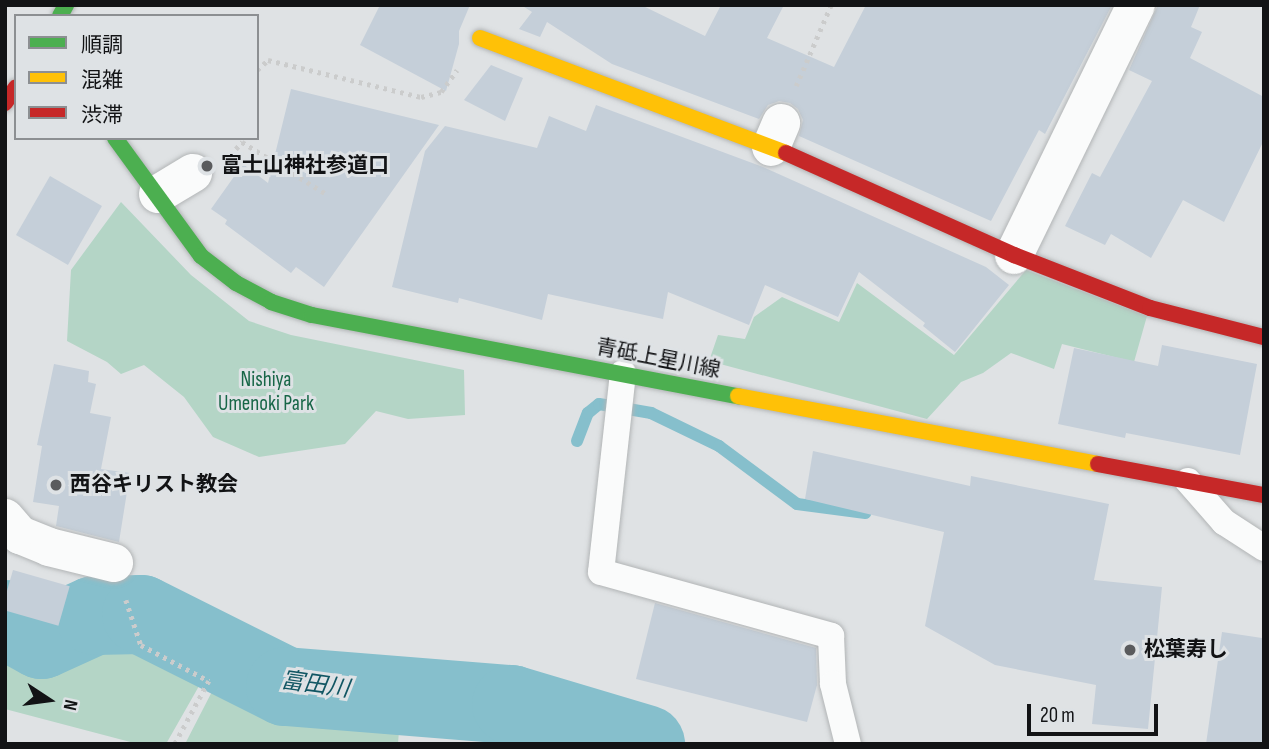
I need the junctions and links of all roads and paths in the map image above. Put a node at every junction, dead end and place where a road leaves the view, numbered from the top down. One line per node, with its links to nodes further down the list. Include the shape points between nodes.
1 (831, 5): 5 (path)
2 (1136, 5): 10 (street)
3 (480, 38): 4 (path, via 441,92 421,97 268,60); 5 (main road)
4 (259, 69)
5 (776, 135): 10 (main road)
6 (117, 140): 9 (main road, 青砥上星川線)
7 (210, 165): 8 (path, via 242,142); 9 (street)
8 (325, 193)
9 (158, 194): 12 (main road, 青砥上星川線, via 201,256 236,284 271,302 312,315)
10 (1014, 255): 11 (main road, via 1150,308)
11 (1264, 337)
12 (623, 373): 13 (main road, 青砥上星川線); 20 (lane, via 601,572 831,636 833,684)
13 (1188, 481): 14 (main road, 青砥上星川線); 16 (lane, via 1224,522)
14 (1264, 495)
15 (5, 518): 17 (street, via 20,536)
16 (1264, 548)
17 (114, 563)
18 (141, 645): 19 (path, via 209,681)
19 (175, 744)
20 (848, 744)

